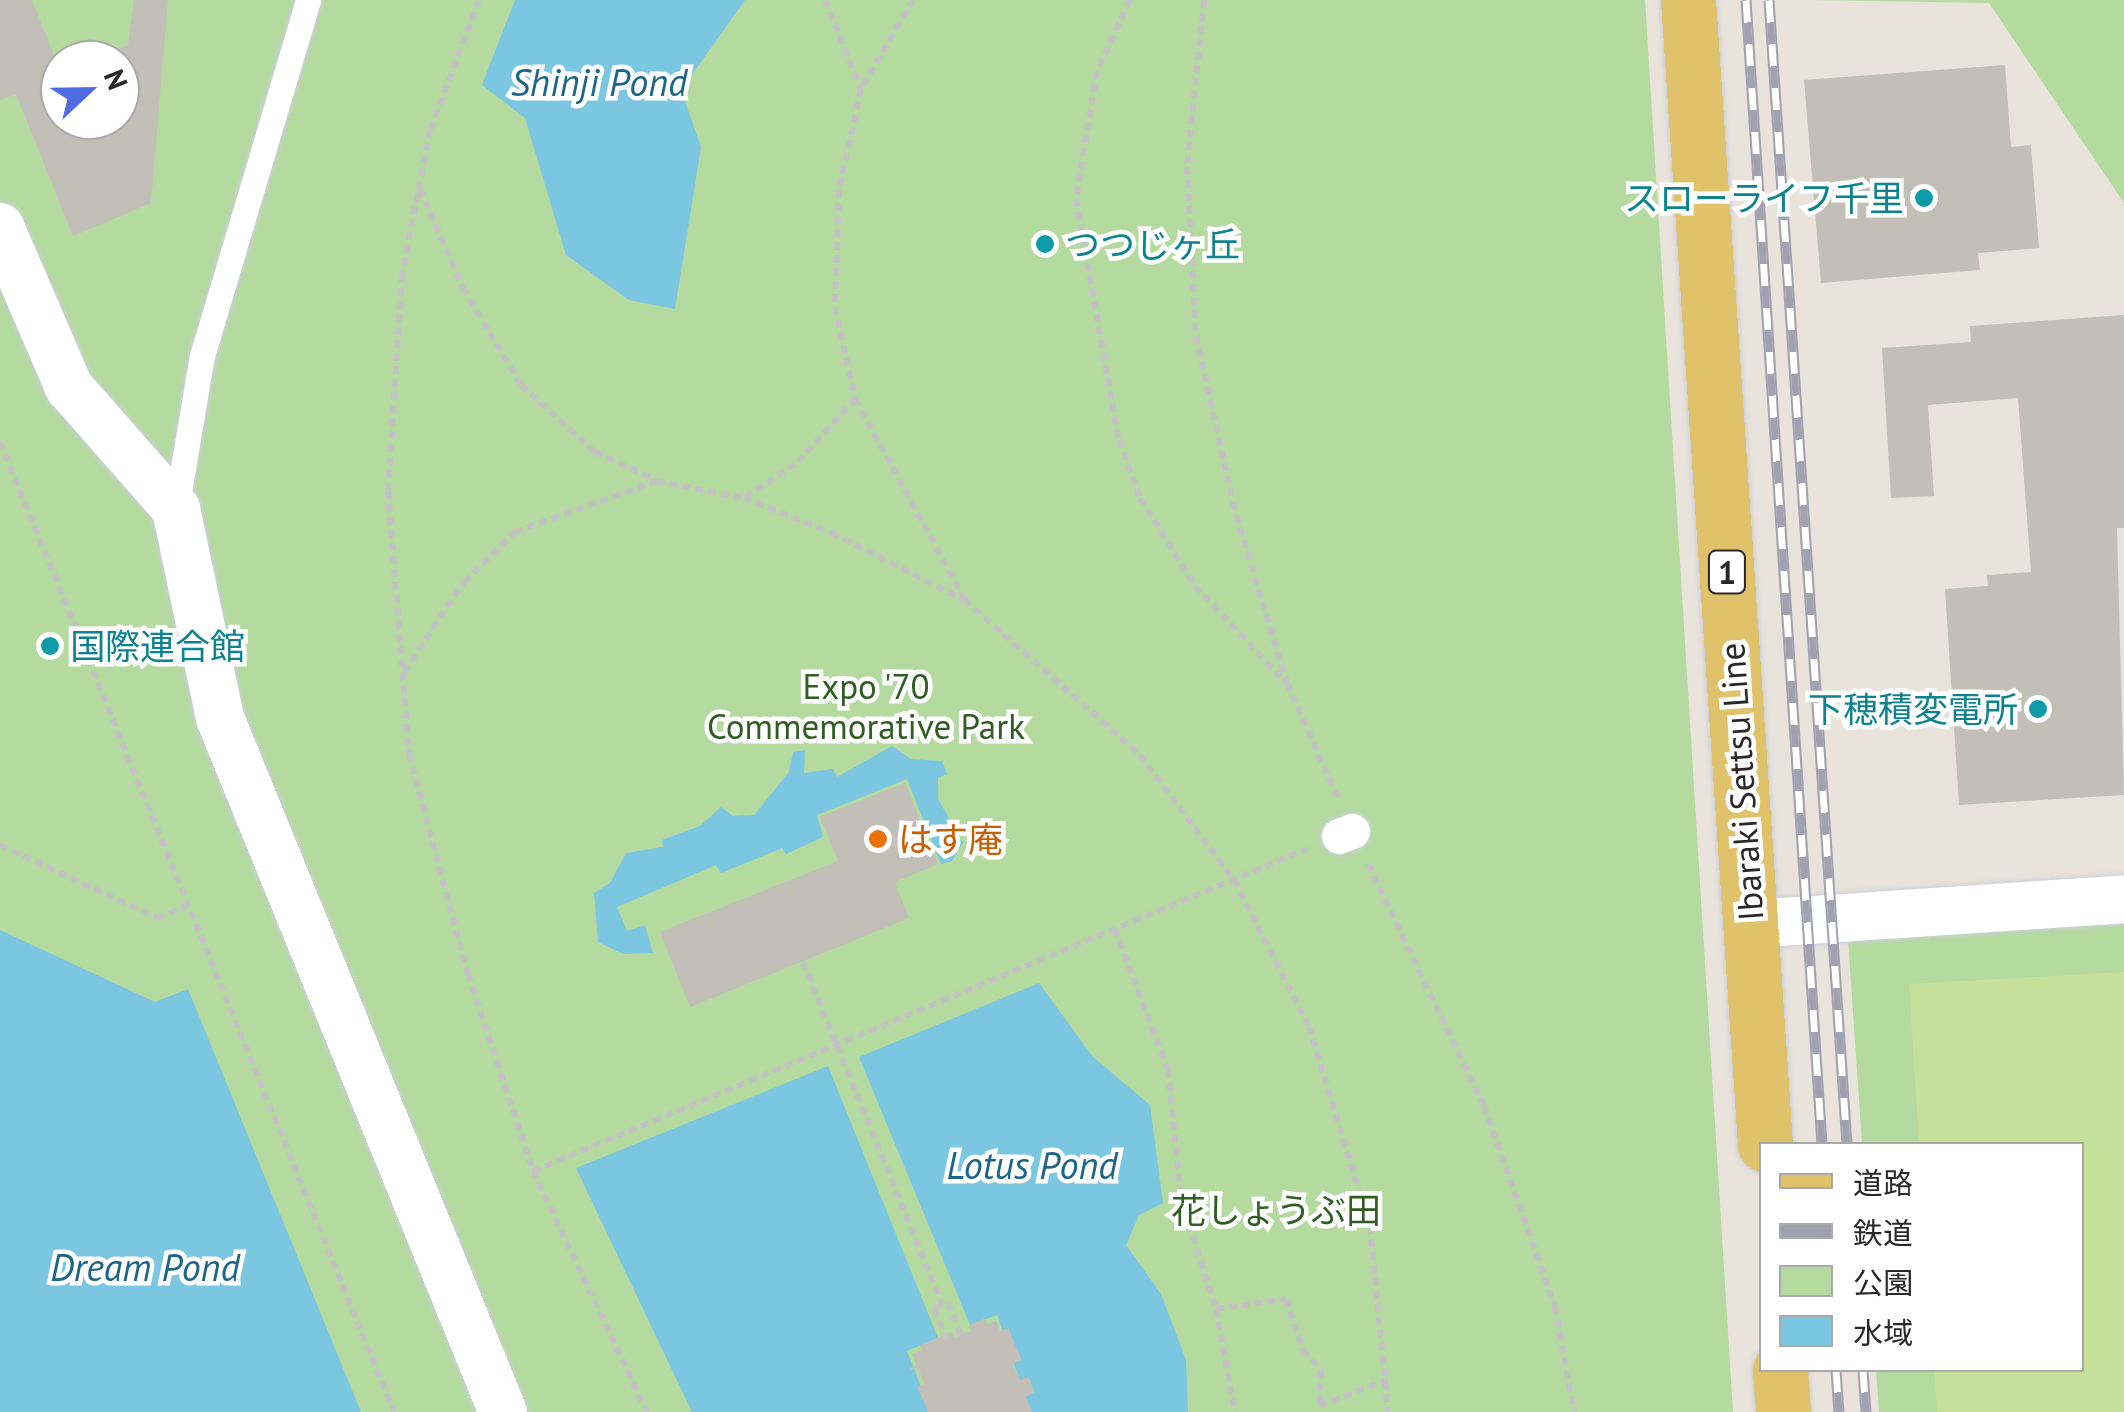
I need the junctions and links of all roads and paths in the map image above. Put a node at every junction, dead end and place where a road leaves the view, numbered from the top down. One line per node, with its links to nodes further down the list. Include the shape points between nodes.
1 (308, 0): 16 (lane, via 202,356)
2 (479, 0): 10 (path, via 430,130)
3 (825, 0): 9 (path)
4 (914, 0): 9 (path)
5 (1130, 0): 19 (path, via 1097,71 1076,199 1119,440 1140,498 1195,586)
6 (1204, 0): 19 (path, via 1187,167 1196,336 1236,515)
7 (1688, 0): 26 (main road, Ibaraki Settsu Line / 1)
8 (1744, 0): 25 (path)
9 (861, 89): 12 (path, via 839,190 835,307)
10 (419, 187): 14 (path, via 463,288 521,385 595,452); 18 (path, via 402,275 388,491)
11 (0, 227): 16 (street, via 69,387)
12 (855, 400): 15 (path, via 798,462); 17 (path)
13 (0, 442): 24 (path)
14 (657, 481): 15 (path); 18 (path, via 515,532 464,582)
15 (744, 498): 17 (path)
16 (176, 509): 41 (street, via 220,718)
17 (966, 600): 22 (path, via 1140,754)
18 (402, 674): 32 (path, via 409,754 468,974)
19 (1287, 684): 20 (path)
20 (1346, 833): 22 (path); 45 (path, via 1484,1106 1555,1306)
21 (0, 846): 24 (path, via 157,918)
22 (1234, 880): 27 (path); 39 (path, via 1309,1027 1326,1082 1370,1226)
23 (2124, 900): 25 (street)
24 (187, 906): 40 (path)
25 (1810, 921): 26 (street); 31 (path)
26 (1751, 924): 30 (main road, Ibaraki Settsu Line / 1)
27 (1115, 929): 29 (path); 34 (path, via 1168,1070 1181,1199)
28 (802, 962): 29 (path)
29 (836, 1045): 32 (path); 33 (path)
30 (1765, 1142)
31 (1822, 1142)
32 (533, 1171): 42 (path)
33 (942, 1306): 35 (path, via 948,1303); 36 (path, via 934,1308)
34 (1216, 1309): 39 (path, via 1286,1299 1302,1350 1321,1370 1320,1406); 43 (path)
35 (961, 1334)
36 (947, 1340)
37 (1780, 1372): 46 (main road)
38 (1836, 1372): 47 (path)
39 (1388, 1380): 44 (path)
40 (394, 1412)
41 (503, 1412)
42 (646, 1412)
43 (1236, 1412)
44 (1388, 1412)
45 (1574, 1412)
46 (1783, 1412)
47 (1839, 1412)

